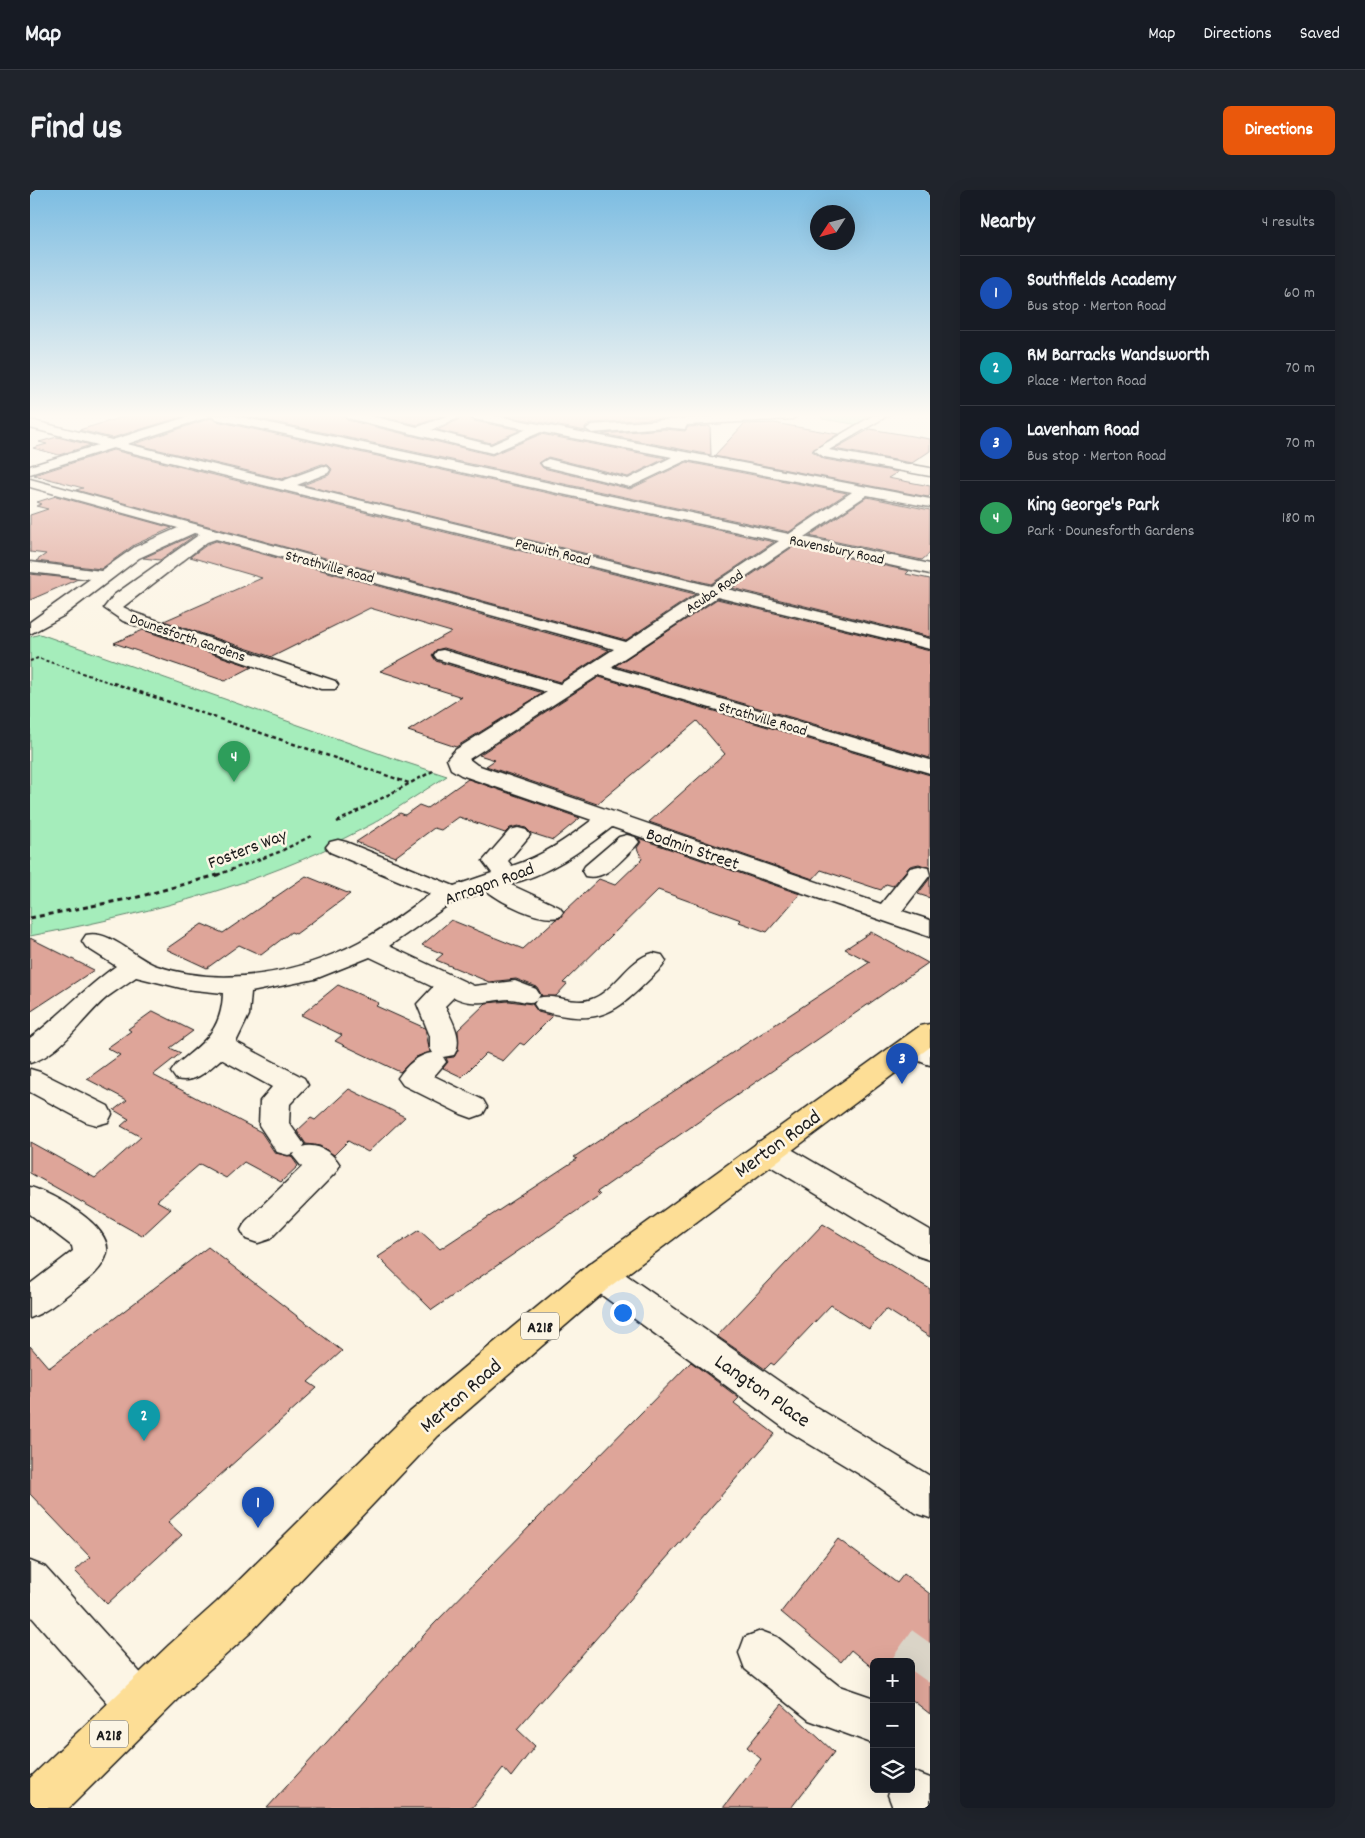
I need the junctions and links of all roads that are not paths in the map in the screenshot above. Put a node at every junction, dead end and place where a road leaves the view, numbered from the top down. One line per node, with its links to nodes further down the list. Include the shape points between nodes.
1 (865, 490): 11 (street, Acuba Road)
2 (60, 491): 9 (street, Strathville Road)
3 (301, 491): 15 (street, Penwith Road)
4 (563, 491): 11 (street, Ravensbury Road)
5 (868, 491): 7 (street)
6 (899, 491): 7 (street)
7 (892, 495): 8 (street)
8 (930, 503)
9 (193, 528): 10 (street, Strathville Road); 14 (street, via 151,545)
10 (214, 534): 18 (street, Strathville Road); 23 (street, Dounesforth Gardens, via 202,539 120,599 113,608 116,612)
11 (791, 540): 13 (street, Ravensbury Road); 15 (street, Acuba Road)
12 (30, 567): 14 (street)
13 (930, 569)
14 (106, 576): 16 (street)
15 (715, 590): 17 (street, Penwith Road); 18 (street, Acuba Road)
16 (30, 629)
17 (930, 644)
18 (630, 648): 21 (street, Acuba Road)
19 (443, 655): 20 (street)
20 (470, 663): 22 (street); 24 (street)
21 (597, 669): 24 (street, Acuba Road); 26 (street, Strathville Road)
22 (444, 676)
23 (328, 685)
24 (561, 690): 25 (street, Acuba Road, via 462,754)
25 (458, 762): 27 (street, Bodmin Street, via 468,770)
26 (930, 767)
27 (608, 819): 30 (street, Arragon Road); 36 (street, Bodmin Street)
28 (518, 835): 33 (street, via 495,861)
29 (335, 836): 34 (street)
30 (581, 839): 31 (street, via 621,847); 33 (street, Arragon Road, via 539,865)
31 (594, 871)
32 (919, 873): 36 (street)
33 (500, 880): 34 (street, Arragon Road); 35 (street, via 507,894)
34 (453, 894): 39 (street, Arragon Road, via 418,913)
35 (550, 912)
36 (887, 913): 37 (street, Bodmin Street)
37 (930, 929)
38 (95, 941): 41 (street, Arragon Road)
39 (370, 947): 42 (street, Arragon Road, via 344,961 300,976); 43 (street)
40 (653, 961): 43 (street, via 604,1005 588,1012 568,1011 515,990)
41 (134, 966): 42 (street, Arragon Road, via 170,979); 46 (street, via 98,991 60,1030)
42 (237, 985): 45 (street, via 234,1022)
43 (461, 990): 49 (street, via 432,1004 444,1036 438,1055 413,1078)
44 (924, 1045): 51 (main road, Merton Road / A218)
45 (220, 1046): 47 (street); 53 (street, via 293,1085 274,1100 274,1125 298,1150 324,1165)
46 (30, 1053)
47 (186, 1072)
48 (30, 1079): 50 (street)
49 (472, 1107)
50 (97, 1114)
51 (768, 1150): 54 (street); 55 (main road, Merton Road / A218)
52 (31, 1200): 56 (street, via 48,1208 89,1240 90,1253 82,1265)
53 (258, 1230)
54 (930, 1247)
55 (600, 1275): 57 (street, Langton Place, via 802,1419); 60 (main road, Merton Road / A218, via 424,1424 233,1618)
56 (30, 1303)
57 (930, 1499)
58 (30, 1582): 60 (street)
59 (761, 1653): 61 (street, via 825,1704)
60 (139, 1705): 62 (main road, Merton Road / A218)
61 (870, 1720)
62 (34, 1808)

